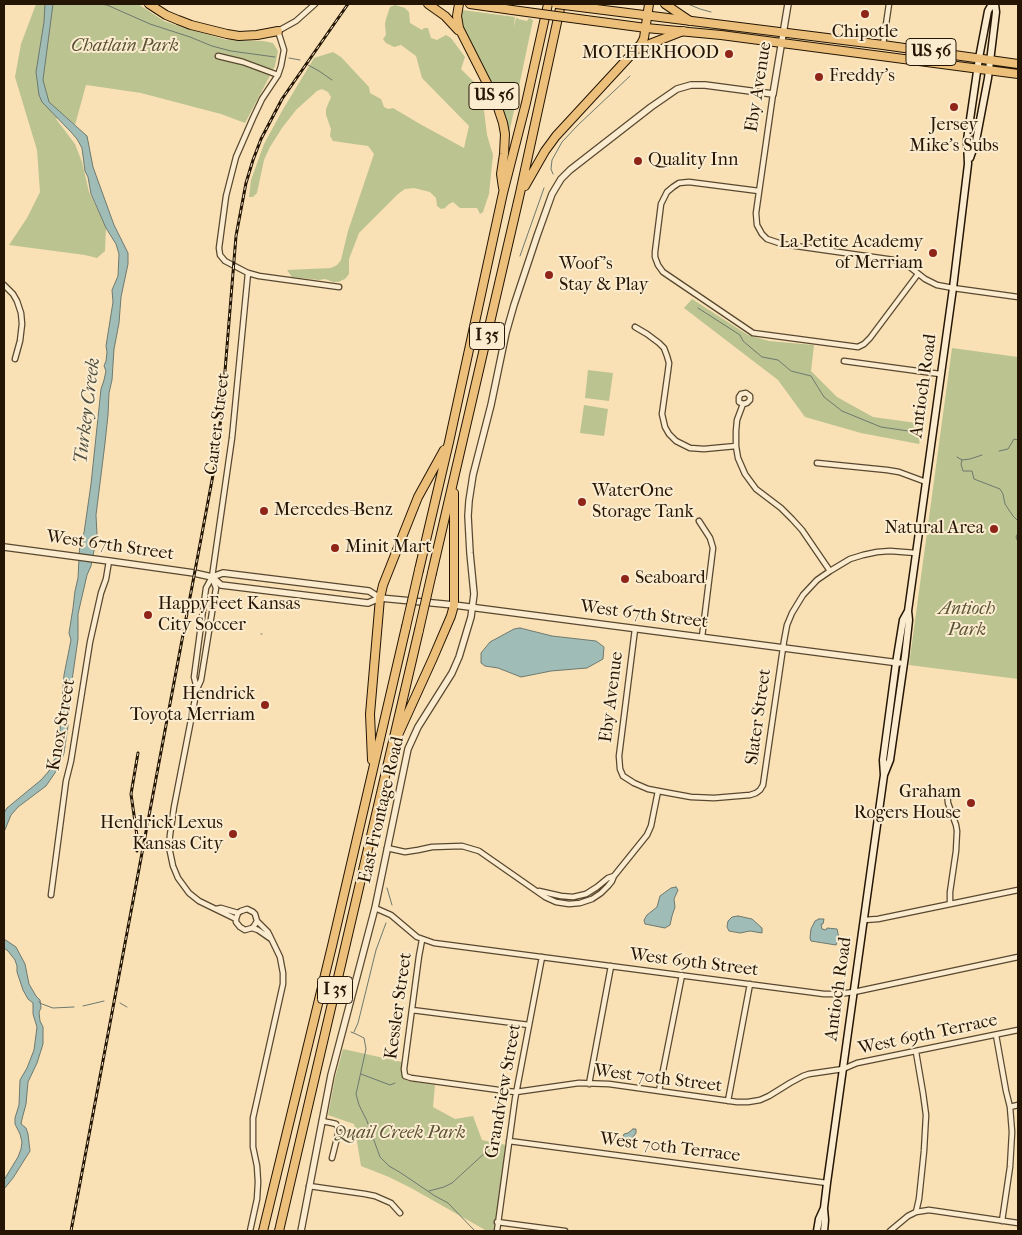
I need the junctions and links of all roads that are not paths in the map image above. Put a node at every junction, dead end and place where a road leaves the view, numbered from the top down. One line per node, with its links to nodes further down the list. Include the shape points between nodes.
1 (149, 4): 15 (highway)
2 (158, 4): 15 (highway)
3 (315, 4): 19 (street, via 296,21)
4 (428, 4): 22 (highway, via 445,16)
5 (458, 4): 22 (highway, US 56, via 457,22)
6 (470, 4): 18 (highway, bridge)
7 (548, 4): 38 (highway, I 35)
8 (556, 4): 16 (highway, US 56, bridge)
9 (562, 4): 39 (highway, I 35)
10 (649, 4): 16 (highway)
11 (665, 4): 17 (highway)
12 (788, 4): 21 (street, Eby Avenue)
13 (889, 4): 24 (street)
14 (994, 4): 28 (main road, Antioch Road, via 988,11); 29 (main road, Antioch Road, via 996,12)
15 (166, 15): 19 (highway, via 190,25 240,36)
16 (648, 16): 17 (highway, US 56); 18 (highway)
17 (690, 21): 21 (highway, US 56)
18 (646, 28): 20 (highway); 25 (highway)
19 (278, 31): 34 (street, via 284,50)
20 (683, 31): 23 (highway, US 56); 25 (highway, US 56)
21 (783, 33): 23 (street, Eby Avenue); 24 (highway, US 56)
22 (463, 37): 38 (highway, US 56, via 491,88 501,116 505,134 501,174)
23 (782, 43): 26 (highway, US 56); 35 (street, Eby Avenue)
24 (884, 45): 26 (highway); 28 (highway, US 56)
25 (637, 49): 39 (highway, US 56, via 556,136)
26 (850, 52): 31 (highway, US 56)
27 (218, 56): 34 (street)
28 (979, 58): 29 (highway, US 56); 31 (main road, Antioch Road)
29 (990, 60): 30 (highway, US 56); 32 (main road, Antioch Road)
30 (1018, 64)
31 (978, 68): 32 (highway, US 56); 36 (main road, Antioch Road, via 967,140)
32 (989, 69): 33 (highway, US 56); 36 (main road, Antioch Road, via 976,141)
33 (1018, 74)
34 (278, 75): 40 (street, via 246,132 231,175 223,216 220,255)
35 (773, 94): 37 (street, Eby Avenue); 66 (street, East Frontage Road, via 705,85 676,89 570,170 555,187 506,333 472,481 468,516)
36 (968, 164): 44 (main road, Antioch Road)
37 (759, 191): 41 (street, Eby Avenue, via 756,225 767,239 894,260 906,264); 41 (street, via 689,182 673,187 661,204 655,252 663,272 753,333 858,347 870,338)
38 (504, 193): 51 (highway, I 35)
39 (520, 193): 54 (highway, I 35)
40 (248, 273): 43 (street); 61 (street, Carter Street, via 232,438)
41 (918, 274): 44 (street)
42 (4, 284): 47 (street, via 17,301 22,318)
43 (339, 287)
44 (953, 288): 45 (street); 49 (main road, Antioch Road)
45 (1018, 297)
46 (635, 326): 52 (street, via 659,343 667,356 669,363 662,414 669,434 690,448)
47 (15, 359)
48 (844, 361): 49 (street)
49 (940, 374): 55 (main road, Antioch Road)
50 (743, 404): 52 (street, via 737,420)
51 (449, 442): 64 (highway, via 418,496); 77 (highway, I 35, bridge)
52 (736, 446): 60 (street, via 749,482 792,519)
53 (817, 463): 55 (street, via 899,472)
54 (454, 480): 65 (highway); 76 (highway, I 35, bridge)
55 (926, 482): 58 (main road, Antioch Road)
56 (699, 521): 71 (street, via 713,548)
57 (4, 547): 59 (street, West 67th Street)
58 (916, 553): 60 (street, Slater Street, via 890,551 870,554 850,559); 67 (main road, Antioch Road)
59 (109, 561): 61 (street, West 67th Street); 85 (street, Knox Street, via 90,642 66,781)
60 (830, 571): 72 (street, Slater Street, via 811,586 797,604 787,625)
61 (212, 577): 62 (street, West 67th Street, via 223,573); 63 (street, West 67th Street, via 221,585); 69 (street, via 206,588); 70 (street, via 216,588)
62 (318, 585): 63 (street); 64 (street, West 67th Street, via 369,591)
63 (316, 597): 64 (street, West 67th Street, via 368,603)
64 (380, 598): 65 (street, West 67th Street); 77 (highway, via 370,714)
65 (454, 605): 66 (street, West 67th Street); 76 (highway)
66 (473, 607): 68 (street, West 67th Street); 81 (street, East Frontage Road, via 452,674 418,727 408,749)
67 (908, 611): 73 (main road, Antioch Road, via 903,620); 74 (main road, Antioch Road)
68 (635, 629): 71 (street, West 67th Street); 79 (street, Eby Avenue, via 620,769 629,781)
69 (200, 633): 70 (street); 75 (street, via 194,677)
70 (208, 634): 75 (street)
71 (702, 637): 72 (street, West 67th Street)
72 (783, 648): 73 (street, West 67th Street); 79 (street, Slater Street, via 764,785 760,790 750,795 714,798)
73 (896, 663): 74 (street, West 67th Street); 78 (main road, Antioch Road)
74 (904, 664): 78 (main road, Antioch Road, via 890,760)
75 (197, 689): 88 (street, via 169,847 173,866 185,889)
76 (392, 748): 128 (highway, I 35)
77 (373, 770): 127 (highway, I 35)
78 (884, 775): 91 (main road, Antioch Road)
79 (658, 791): 82 (street, via 647,835)
80 (947, 792): 86 (street, via 957,831)
81 (387, 848): 83 (street, via 405,852 462,846 479,851); 87 (street, East Frontage Road)
82 (614, 876): 83 (street, via 586,894 573,897); 83 (street, via 601,893 580,903 556,902)
83 (532, 889)
84 (1018, 890): 86 (street)
85 (51, 895)
86 (950, 904): 91 (street)
87 (375, 908): 95 (street, West 69th Street, via 391,915); 115 (street, East Frontage Road, via 333,1063)
88 (215, 909): 89 (street); 90 (street)
89 (238, 913): 90 (street); 92 (street, via 244,909 251,910)
90 (236, 919): 93 (street, via 242,929)
91 (864, 920): 101 (main road, Antioch Road)
92 (257, 921): 93 (street); 94 (street)
93 (252, 928): 94 (street)
94 (272, 940): 126 (street, via 280,957 283,984 253,1118 258,1182)
95 (422, 940): 96 (street, West 69th Street); 102 (street, Kessler Street)
96 (542, 957): 98 (street, West 69th Street); 103 (street, Grandview Street)
97 (1018, 957): 101 (street, West 69th Street)
98 (610, 966): 99 (street, West 69th Street); 109 (street)
99 (682, 975): 100 (street, West 69th Street); 110 (street)
100 (750, 984): 101 (street, West 69th Street, via 824,994); 112 (street)
101 (854, 992): 107 (main road, Antioch Road)
102 (412, 1010): 103 (street); 108 (street, Kessler Street)
103 (529, 1025): 111 (street, Grandview Street)
104 (1018, 1030): 105 (street, West 69th Terrace)
105 (996, 1035): 106 (street, West 69th Terrace); 114 (street)
106 (916, 1052): 107 (street, West 69th Terrace, via 857,1063); 121 (street, via 926,1115)
107 (843, 1069): 112 (street, West 70th Street, via 803,1076 760,1100); 118 (main road, Antioch Road)
108 (405, 1076): 111 (street, West 70th Street)
109 (589, 1084): 110 (street, West 70th Street); 111 (street, West 70th Street)
110 (659, 1091): 112 (street, West 70th Street)
111 (516, 1092): 116 (street, Grandview Street)
112 (728, 1100)
113 (1018, 1105): 114 (street)
114 (1010, 1107): 123 (street, via 1012,1150)
115 (322, 1121): 117 (street, via 336,1124 338,1128); 119 (street, East Frontage Road)
116 (509, 1141): 118 (street, West 70th Terrace); 124 (street, Grandview Street)
117 (332, 1158)
118 (828, 1183): 120 (main road, Antioch Road)
119 (309, 1186): 122 (street, via 376,1196 391,1203); 129 (street, East Frontage Road)
120 (824, 1208): 132 (main road, Antioch Road); 133 (main road, Antioch Road)
121 (916, 1212): 123 (street, via 929,1210); 134 (street)
122 (400, 1213)
123 (1002, 1220): 125 (street)
124 (498, 1222): 130 (street, Grandview Street); 131 (street)
125 (1018, 1223)
126 (250, 1231)
127 (263, 1231)
128 (279, 1231)
129 (301, 1231)
130 (496, 1231)
131 (565, 1231)
132 (817, 1231)
133 (824, 1231)
134 (890, 1231)

